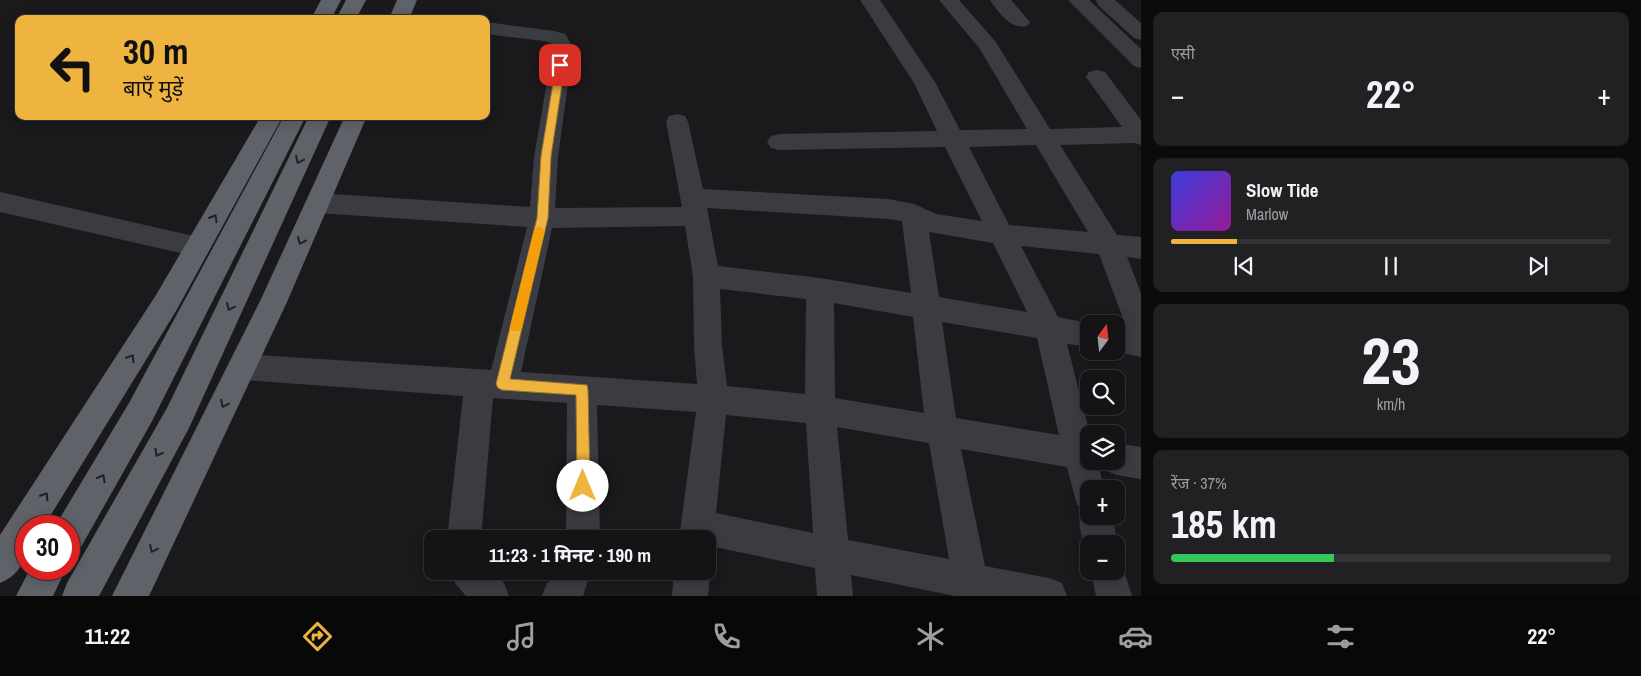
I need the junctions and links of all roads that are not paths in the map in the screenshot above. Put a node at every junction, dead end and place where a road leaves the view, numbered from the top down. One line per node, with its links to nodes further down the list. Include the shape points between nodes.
1 (331, 0): 9 (highway)
2 (356, 0): 10 (highway)
3 (407, 0): 11 (highway)
4 (870, 0): 24 (street, via 924,82)
5 (949, 0): 23 (street, via 988,46)
6 (1000, 0): 12 (street)
7 (1078, 0): 15 (street)
8 (1104, 0): 14 (street)
9 (323, 15)
10 (348, 15)
11 (401, 15)
12 (1020, 22)
13 (490, 28): 30 (street, via 547,35 558,39 563,47 546,156)
14 (1141, 34)
15 (1141, 61)
16 (1097, 77): 22 (street)
17 (270, 120): 33 (highway, one-way to 17)
18 (293, 120): 53 (highway, one-way to 18, via 140,413)
19 (318, 120): 67 (highway, one-way to 67, via 178,418)
20 (354, 120): 27 (highway)
21 (677, 122): 28 (street)
22 (1140, 136): 23 (street)
23 (1042, 137): 24 (street); 32 (street)
24 (951, 138): 25 (street); 31 (street)
25 (780, 142)
26 (0, 202): 33 (street)
27 (318, 203): 30 (street); 43 (highway, one-way to 43)
28 (688, 207): 29 (street, via 888,210); 30 (street); 35 (street)
29 (914, 214): 31 (street, via 932,223); 37 (street)
30 (542, 218): 44 (street)
31 (1002, 234): 32 (street); 38 (street)
32 (1109, 245): 34 (street); 39 (street)
33 (198, 247): 59 (highway, one-way to 33)
34 (1141, 248)
35 (706, 276): 36 (street); 46 (street)
36 (820, 289): 37 (street); 47 (street)
37 (925, 307): 38 (street); 48 (street)
38 (1049, 328): 40 (street); 49 (street)
39 (1141, 328)
40 (1080, 333)
41 (1125, 341): 42 (street)
42 (1141, 344)
43 (242, 367): 44 (street); 68 (highway, one-way to 68)
44 (491, 383): 45 (street); 54 (street)
45 (582, 390): 46 (street); 55 (street)
46 (713, 399): 47 (street); 56 (street)
47 (820, 410): 48 (street); 58 (street)
48 (942, 430): 50 (street); 65 (street)
49 (1080, 440)
50 (1080, 453)
51 (1125, 460): 52 (street)
52 (1141, 463)
53 (80, 516)
54 (466, 530)
55 (583, 530)
56 (697, 530)
57 (716, 535): 58 (street)
58 (831, 554): 65 (street); 72 (street)
59 (0, 566)
60 (43, 580): 66 (highway)
61 (476, 580): 69 (street)
62 (571, 580): 70 (street, via 568,590)
63 (691, 580): 71 (street)
64 (1110, 580): 74 (street)
65 (972, 589): 73 (street)
66 (34, 596)
67 (80, 596)
68 (130, 596)
69 (491, 596)
70 (560, 596)
71 (690, 596)
72 (835, 596)
73 (1049, 596)
74 (1114, 596)

